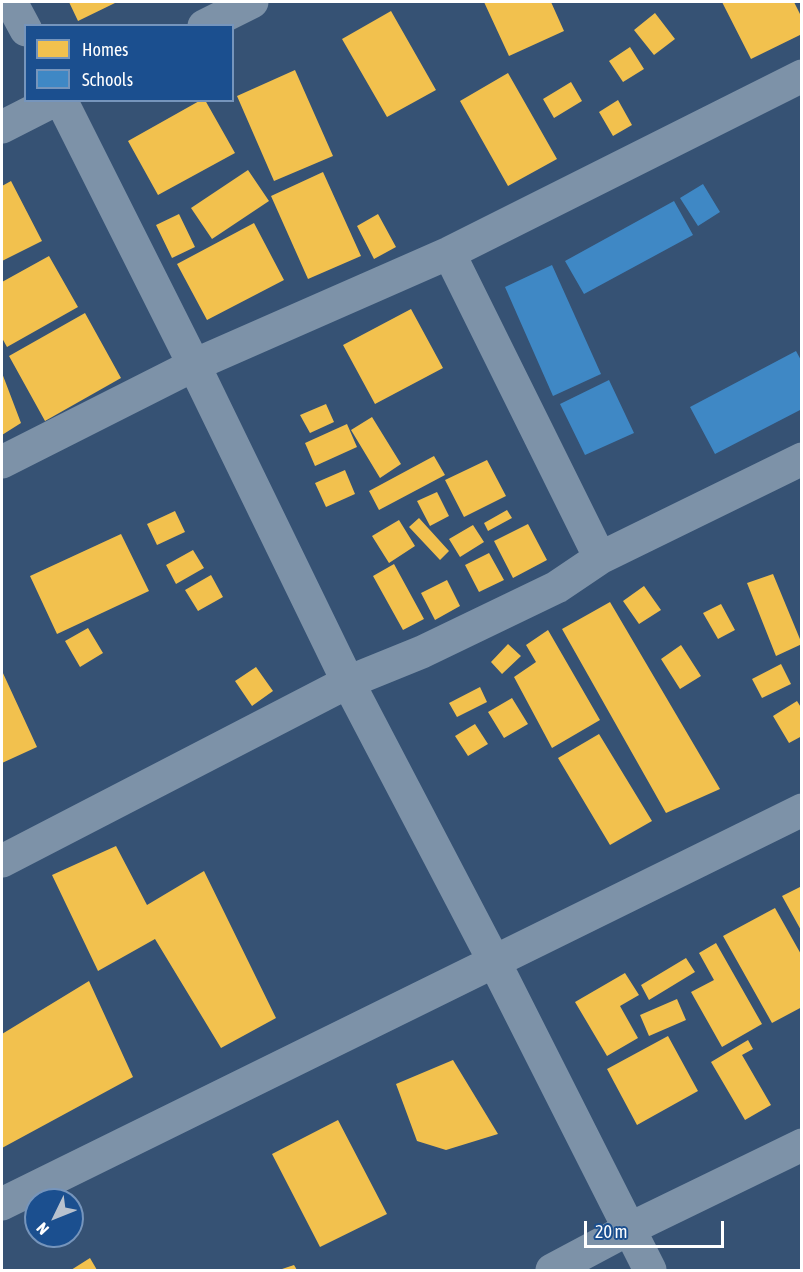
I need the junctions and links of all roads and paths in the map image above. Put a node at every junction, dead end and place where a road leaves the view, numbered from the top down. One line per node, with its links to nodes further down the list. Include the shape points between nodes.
1 (11, 2): 4 (street)
2 (252, 2): 3 (street)
3 (208, 24)
4 (24, 26)
5 (801, 76): 9 (street)
6 (51, 102): 8 (street)
7 (62, 102): 10 (street)
8 (2, 127)
9 (449, 253): 10 (street); 13 (street)
10 (194, 365): 12 (street); 14 (street)
11 (801, 459): 13 (street)
12 (2, 462)
13 (600, 558): 14 (street, via 557,587 422,652)
14 (348, 682): 16 (street); 17 (street)
15 (801, 810): 17 (street)
16 (2, 861)
17 (495, 963): 19 (street); 20 (street)
18 (801, 1145): 20 (street)
19 (2, 1204)
20 (629, 1229): 21 (street); 22 (street)
21 (552, 1270)
22 (650, 1270)

